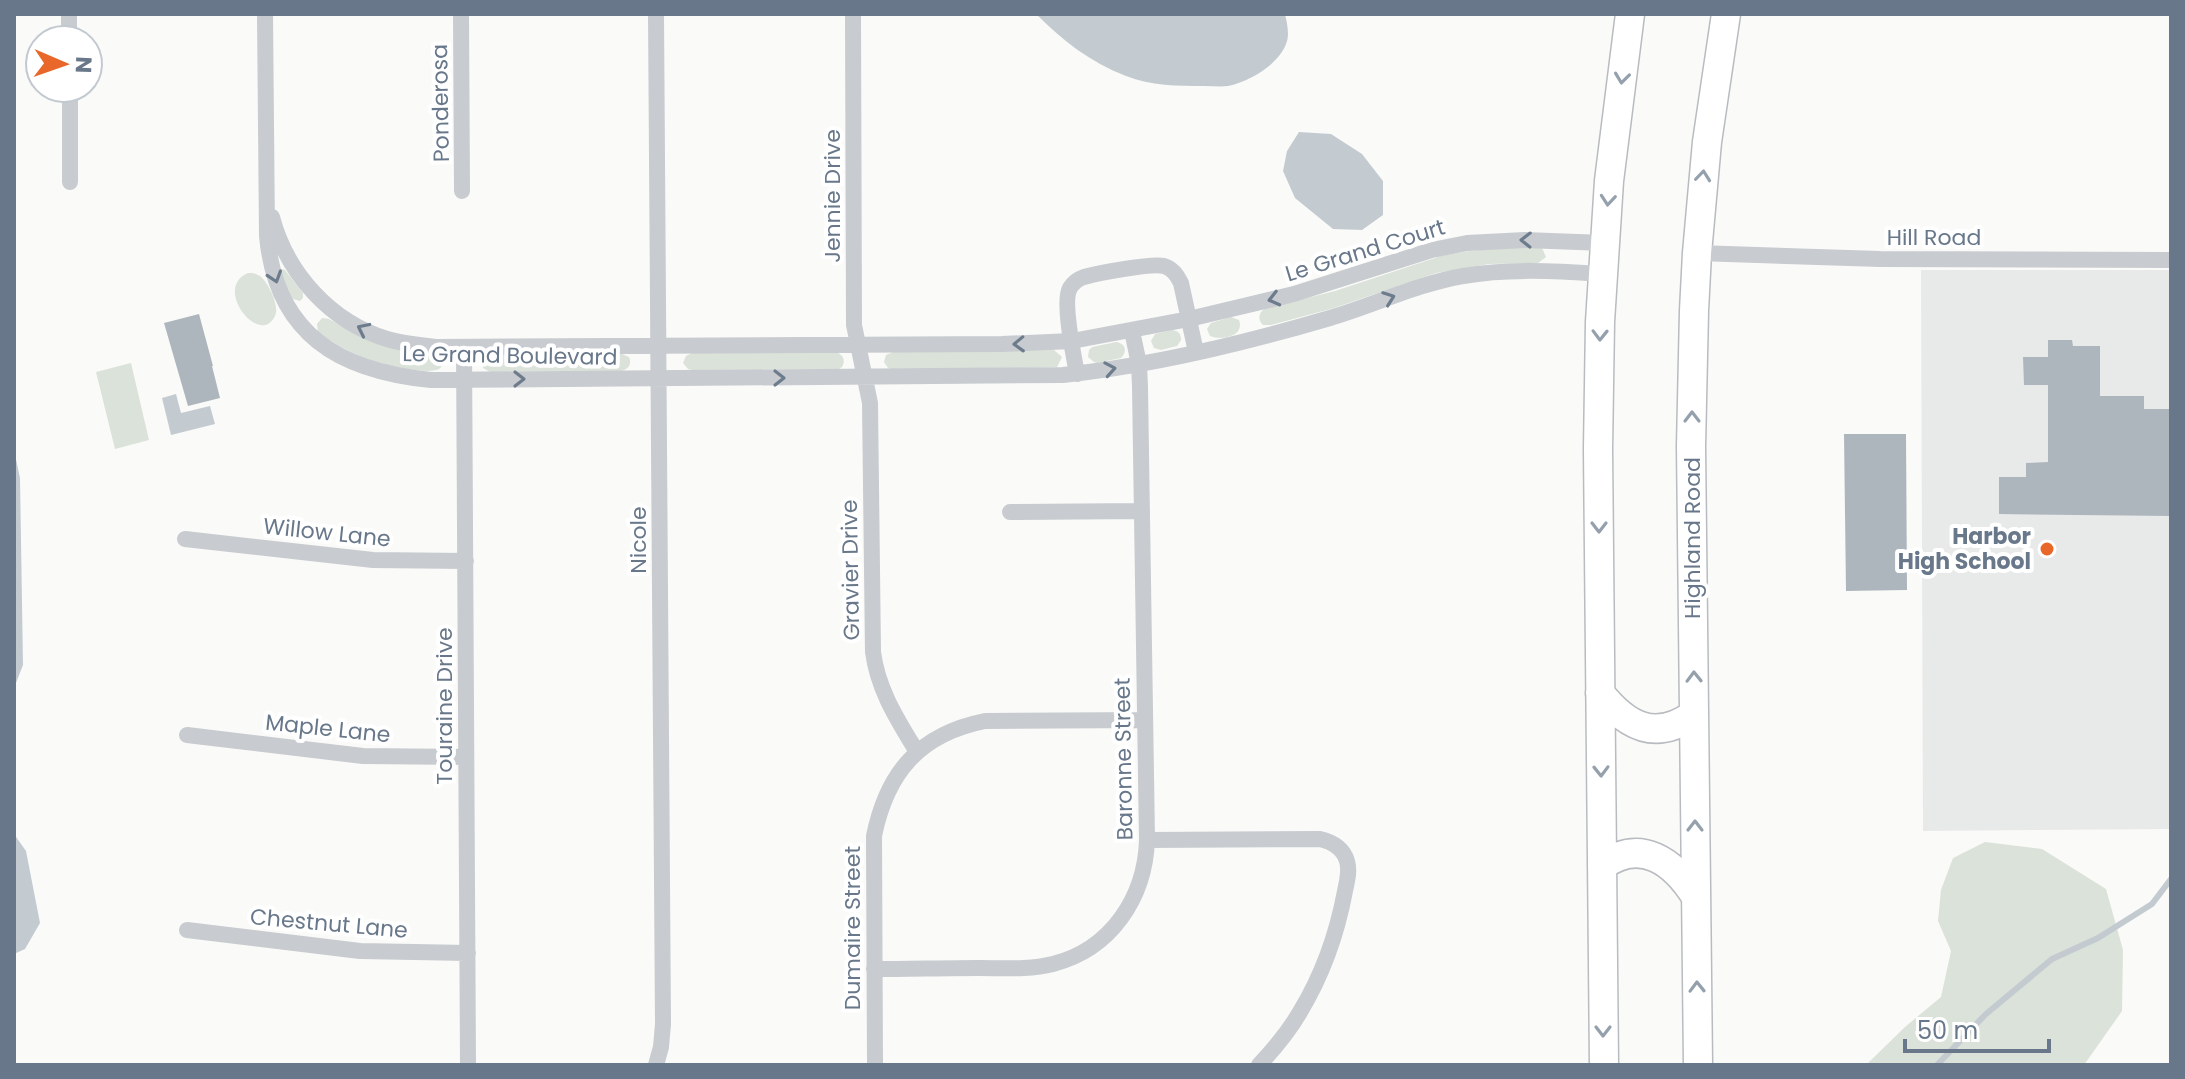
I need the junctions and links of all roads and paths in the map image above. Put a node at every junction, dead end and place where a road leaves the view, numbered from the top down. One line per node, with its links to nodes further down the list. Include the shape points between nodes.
1 (265, 14): 10 (street, Le Grand Boulevard)
2 (461, 14): 9 (street, Ponderosa)
3 (656, 14): 19 (street, Nicole)
4 (853, 14): 18 (street, Jennie Drive)
5 (1630, 14): 11 (highway, one-way to 11)
6 (1726, 14): 12 (highway, Highland Road, one-way to 6)
7 (70, 104): 8 (street)
8 (70, 182)
9 (462, 191)
10 (268, 200): 20 (street, Le Grand Boulevard, one-way to 10, via 387,339 332,310 293,267); 25 (street, Le Grand Boulevard, one-way to 25, via 269,260 275,281 284,302 313,338 348,359 387,373)
11 (1604, 243): 14 (highway); 15 (street, Le Grand Court, one-way to 15, via 1458,244 1308,290)
12 (1697, 253): 13 (street, Hill Road); 32 (highway, Highland Road, one-way to 12, via 1691,433)
13 (2171, 260)
14 (1602, 274): 21 (street, one-way to 14, via 1302,326 1459,276 1524,271); 31 (highway, one-way to 31)
15 (1189, 319): 16 (street, Le Grand Court); 17 (street, via 1181,283 1170,269 1155,265 1088,276 1067,293); 21 (street)
16 (1132, 331): 17 (street, Le Grand Court); 22 (street, Baronne Street)
17 (1072, 341): 18 (street, Le Grand Court, one-way to 18); 23 (street)
18 (858, 345): 19 (street, Le Grand Boulevard); 24 (street, Jennie Drive)
19 (658, 346): 20 (street, Le Grand Boulevard); 26 (street, Nicole)
20 (464, 347): 25 (street, Touraine Drive)
21 (1196, 352): 22 (street)
22 (1139, 364): 23 (street, one-way to 22); 27 (street, Baronne Street)
23 (1077, 374): 24 (street)
24 (865, 377): 26 (street, Le Grand Boulevard, one-way to 24); 35 (street, Gravier Drive, via 870,403 875,665 885,698)
25 (464, 379): 26 (street, Le Grand Boulevard, one-way to 26); 30 (street, Touraine Drive)
26 (659, 379): 44 (street, Nicole, via 663,1024)
27 (1142, 511): 28 (street); 33 (street, Baronne Street)
28 (1010, 512)
29 (185, 539): 30 (street, Willow Lane, via 373,560)
30 (466, 561): 36 (street, Touraine Drive)
31 (1600, 693): 32 (highway, via 1622,717 1647,728 1673,726); 38 (highway, one-way to 38)
32 (1694, 714): 39 (highway, Highland Road, one-way to 32)
33 (1145, 720): 35 (street, Dumaire Street, via 985,721 950,731); 37 (street, Baronne Street)
34 (187, 735): 36 (street, Maple Lane, via 363,756)
35 (917, 752): 42 (street, Dumaire Street, via 896,777 878,818 873,855)
36 (466, 757): 41 (street, Touraine Drive)
37 (1147, 840): 42 (street, Baronne Street, via 1140,883 1124,914 1078,955 1023,968); 46 (street, via 1313,838 1331,842 1344,855 1348,875 1325,964 1300,1013)
38 (1602, 866): 39 (highway, via 1623,854 1649,854 1673,868); 47 (highway, one-way to 47)
39 (1696, 897): 48 (highway, Highland Road, one-way to 39)
40 (187, 930): 41 (street, Chestnut Lane, via 360,951)
41 (468, 953): 43 (street, Touraine Drive)
42 (874, 969): 45 (street, Dumaire Street)
43 (468, 1065)
44 (656, 1065)
45 (875, 1065)
46 (1259, 1065)
47 (1604, 1065)
48 (1698, 1065)

